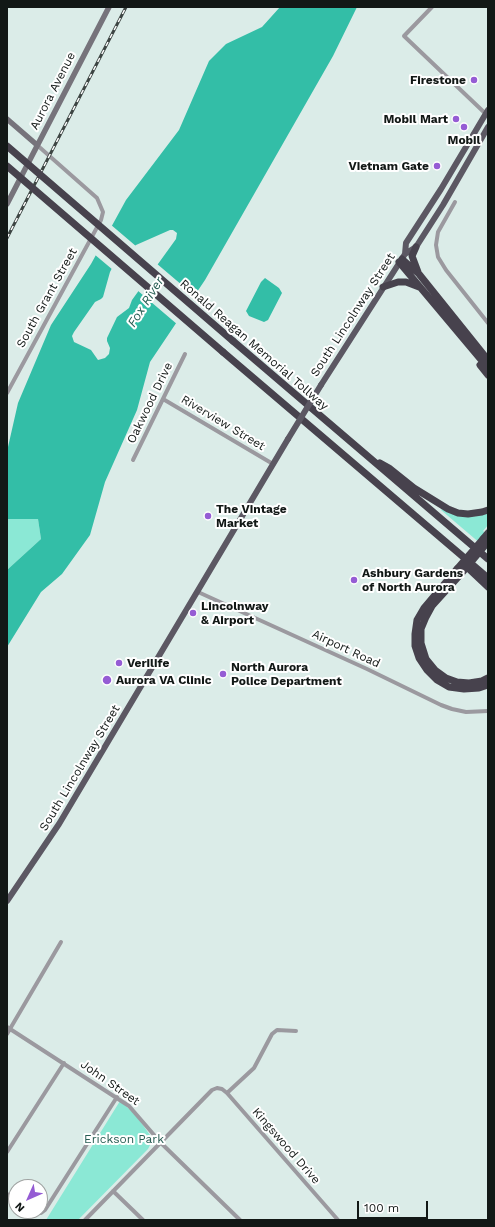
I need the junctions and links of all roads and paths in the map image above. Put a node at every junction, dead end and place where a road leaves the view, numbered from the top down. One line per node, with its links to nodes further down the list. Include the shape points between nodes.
1 (109, 7): 6 (main road, Aurora Avenue)
2 (432, 7): 3 (street, via 404,36)
3 (487, 113): 12 (main road, South Lincolnway Street, via 406,243)
4 (7, 120): 6 (main road)
5 (488, 128): 11 (main road, South Lincolnway Street)
6 (37, 145): 10 (main road, Aurora Avenue); 22 (street, South Grant Street, via 96,198 103,212)
7 (7, 146): 24 (highway, Ronald Reagan Memorial Tollway, bridge)
8 (7, 166): 30 (highway, Ronald Reagan Memorial Tollway, bridge)
9 (455, 202): 16 (street, via 438,232 438,257)
10 (7, 204)
11 (416, 247): 12 (main road, South Lincolnway Street); 13 (highway, via 412,256)
12 (402, 259): 13 (highway); 14 (main road, South Lincolnway Street); 15 (highway)
13 (419, 274): 19 (highway)
14 (383, 287): 15 (highway, via 406,282); 26 (main road, South Lincolnway Street, bridge)
15 (421, 288): 17 (highway)
16 (488, 323)
17 (453, 327): 20 (highway); 21 (highway)
18 (185, 354): 23 (street, Oakwood Drive)
19 (488, 360)
20 (488, 368)
21 (488, 376)
22 (7, 393)
23 (163, 399): 25 (street, Oakwood Drive); 26 (street, Riverview Street)
24 (364, 454): 27 (highway, via 448,509 468,514); 31 (highway, Ronald Reagan Memorial Tollway)
25 (133, 460)
26 (273, 464): 35 (main road, South Lincolnway Street)
27 (488, 510)
28 (488, 533): 29 (highway)
29 (486, 541): 32 (highway, bridge)
30 (456, 551): 33 (highway, Ronald Reagan Memorial Tollway); 34 (highway, via 470,570)
31 (488, 559)
32 (459, 571): 36 (highway, via 426,617 421,629 421,643 426,659 434,670 446,678 469,683); 37 (highway, via 424,608 417,620 415,646 427,670 449,687 464,689)
33 (488, 578)
34 (488, 587)
35 (198, 592): 38 (street, Airport Road, via 441,705 466,712); 39 (main road, South Lincolnway Street, via 59,824)
36 (488, 678)
37 (488, 685)
38 (488, 711)
39 (7, 901)
40 (61, 942): 41 (street)
41 (8, 1028): 43 (street); 44 (street, John Street)
42 (296, 1031): 45 (street, via 277,1030 272,1034 254,1068)
43 (7, 1034)
44 (64, 1063): 46 (street, John Street); 48 (street)
45 (227, 1093): 47 (street, Kingswood Drive, via 222,1089 212,1090); 54 (street, Kingswood Drive)
46 (117, 1097): 47 (street, John Street, via 136,1112); 50 (street)
47 (161, 1144): 49 (street); 53 (street, John Street)
48 (7, 1152)
49 (113, 1191): 51 (street); 52 (street)
50 (48, 1205)
51 (85, 1220)
52 (143, 1220)
53 (240, 1220)
54 (338, 1220)

